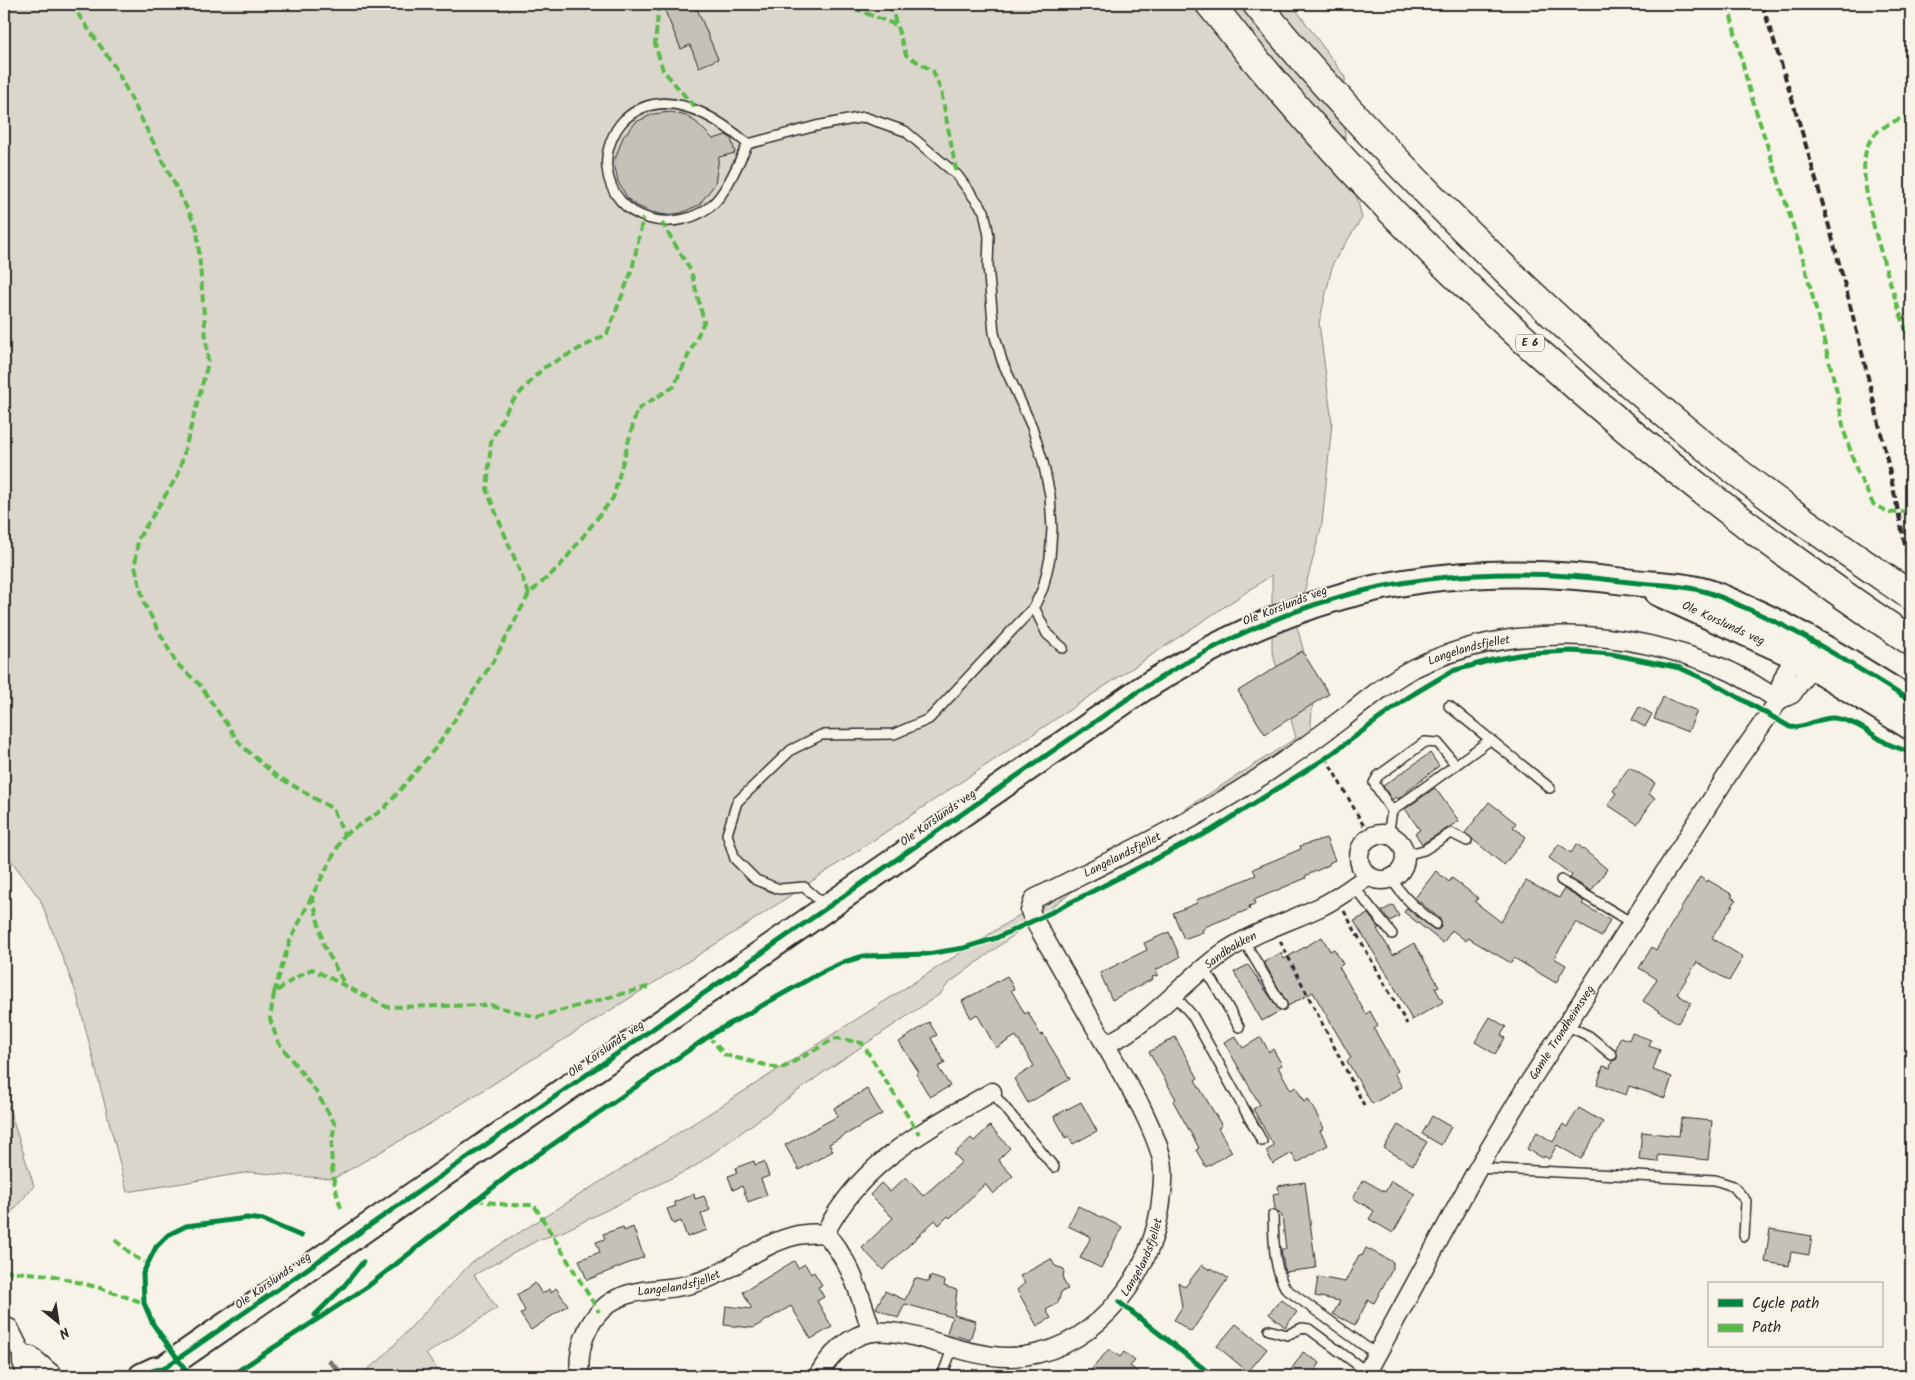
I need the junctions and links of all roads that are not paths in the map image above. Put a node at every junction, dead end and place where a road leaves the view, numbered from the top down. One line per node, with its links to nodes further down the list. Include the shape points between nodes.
1 (1210, 4): 8 (highway, E 6, via 1246,50 1349,166 1482,300 1604,410 1683,474 1774,545)
2 (1257, 4): 4 (highway, via 1374,138 1501,266 1628,382 1704,445)
3 (748, 144): 3 (lane, via 714,202 697,214 677,221 662,223 643,218 626,207 613,190 607,168 609,148 617,127 632,113 669,102 696,109 725,124); 7 (lane, via 864,117 905,131 957,175 984,211 989,236 994,333 1002,361 1032,426 1050,495 1050,558 1043,588)
4 (1864, 563): 5 (highway); 6 (highway)
5 (1911, 581)
6 (1911, 596)
7 (1034, 607): 9 (lane, via 1047,634); 26 (lane, via 930,719 894,734 820,736 791,750 737,802 727,834 735,859 756,880 779,889 804,887)
8 (1906, 639)
9 (1062, 648)
10 (1808, 655): 11 (street, Gamle Trondheimsveg, via 1792,694); 12 (street); 14 (street); 26 (street, Ole Korslunds veg, via 1636,583 1541,573 1439,576 1346,594 1266,622 1177,666)
11 (1780, 700): 27 (street, Gamle Trondheimsveg); 36 (street, Langelandsfjellet, via 1727,670 1693,656 1658,646 1591,636 1506,639 1452,653 1413,669 1256,780 1187,820 1034,899 1030,911 1034,920)
12 (1911, 701)
13 (1449, 706): 15 (lane)
14 (1911, 727)
15 (1490, 740): 16 (lane); 17 (lane)
16 (1456, 764): 18 (lane); 18 (lane, via 1438,742 1425,742 1378,776 1374,783)
17 (1550, 788)
18 (1392, 810): 19 (lane)
19 (1388, 835): 21 (street, via 1400,842); 22 (street, via 1370,837 1360,848 1359,864)
20 (1466, 841): 21 (lane, via 1451,833 1424,850)
21 (1405, 856): 23 (street, via 1402,869)
22 (1368, 876): 23 (street, via 1384,880); 25 (street, Sandbakken)
23 (1391, 878): 28 (lane, via 1400,894)
24 (1561, 880): 27 (lane)
25 (1354, 886): 29 (lane); 30 (street, Sandbakken, via 1321,906)
26 (828, 907): 51 (street, Ole Korslunds veg)
27 (1632, 923): 34 (street, Gamle Trondheimsveg)
28 (1436, 924)
29 (1392, 934)
30 (1244, 941): 31 (street, Sandbakken); 33 (lane)
31 (1202, 969): 32 (street, Sandbakken); 35 (lane, via 1214,981)
32 (1175, 996): 36 (street, Sandbakken, via 1144,1022); 39 (lane, via 1192,1015)
33 (1282, 1005)
34 (1566, 1025): 37 (lane, via 1589,1036); 41 (street, Gamle Trondheimsveg)
35 (1239, 1027)
36 (1106, 1045): 48 (street, Langelandsfjellet, via 1155,1136 1162,1161 1163,1192 1158,1220 1136,1280 1120,1302 1063,1345 1036,1354 1010,1357 987,1357)
37 (1612, 1055)
38 (992, 1092): 40 (lane); 43 (street, via 919,1134 878,1164 838,1208)
39 (1262, 1141)
40 (1054, 1167)
41 (1478, 1168): 44 (lane, via 1715,1180 1733,1186 1746,1201); 50 (street, Gamle Trondheimsveg)
42 (1273, 1216): 50 (lane, via 1277,1265 1286,1289)
43 (825, 1233): 47 (street, via 851,1270); 55 (street, Langelandsfjellet, via 795,1235 693,1284 622,1296 609,1304 588,1327 581,1344)
44 (1744, 1236)
45 (9, 1328): 49 (street)
46 (1269, 1330): 52 (lane, via 1288,1335 1302,1328 1308,1329)
47 (872, 1332): 48 (street, Langelandsfjellet, via 899,1334); 56 (street, Langelandsfjellet, via 835,1352)
48 (952, 1348): 57 (lane)
49 (22, 1354): 53 (street); 54 (street, via 31,1356)
50 (1377, 1355): 52 (street, Gamle Trondheimsveg)
51 (155, 1374)
52 (1366, 1374)
53 (28, 1376)
54 (54, 1376)
55 (580, 1376)
56 (818, 1376)
57 (942, 1376)

